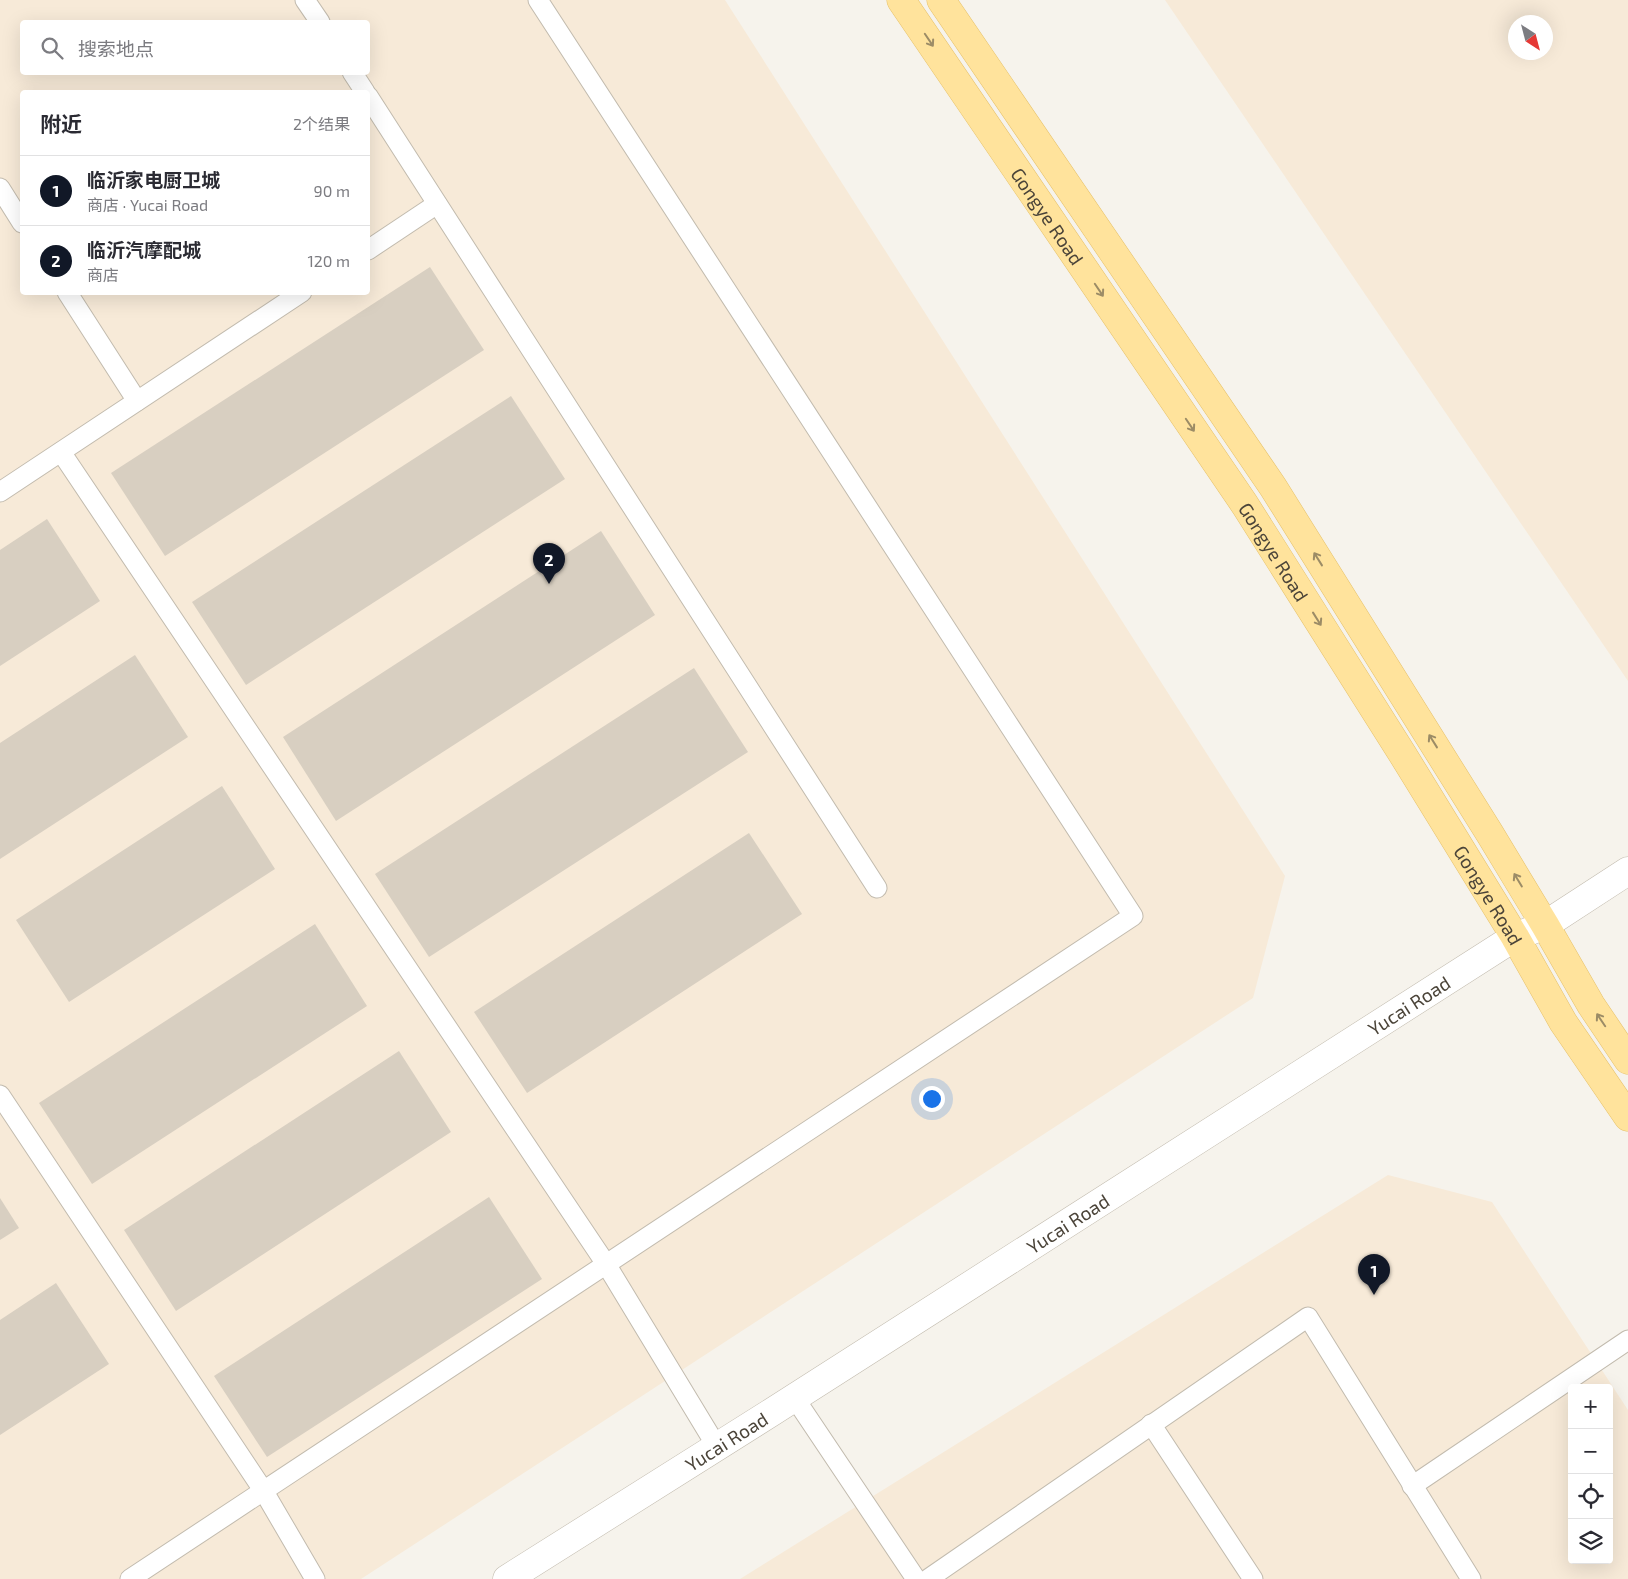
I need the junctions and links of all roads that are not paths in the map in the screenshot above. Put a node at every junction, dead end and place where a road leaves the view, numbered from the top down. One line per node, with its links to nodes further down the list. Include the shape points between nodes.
1 (305, 0): 5 (lane)
2 (538, 0): 25 (lane, via 1133,916)
3 (901, 0): 21 (main road, Gongye Road, one-way to 21, via 1245,505)
4 (941, 0): 20 (main road, Gongye Road, one-way to 4, via 1273,487)
5 (319, 20)
6 (354, 75): 7 (lane)
7 (364, 90)
8 (370, 99): 10 (lane)
9 (0, 188): 11 (lane)
10 (437, 204): 12 (lane); 19 (lane)
11 (20, 220)
12 (370, 249)
13 (69, 295): 15 (lane)
14 (297, 295): 15 (lane)
15 (137, 401): 16 (lane)
16 (61, 452): 17 (lane); 25 (lane)
17 (0, 492)
18 (1628, 871): 20 (street, Yucai Road)
19 (877, 888)
20 (1545, 925): 21 (street, Yucai Road); 22 (main road, Gongye Road, one-way to 20, via 1591,1006)
21 (1515, 937): 24 (main road, Gongye Road, via 1563,1022); 27 (street, Yucai Road)
22 (1628, 1060)
23 (0, 1095): 31 (lane)
24 (1628, 1118)
25 (606, 1264): 29 (lane); 31 (lane)
26 (1628, 1340): 30 (lane)
27 (794, 1398): 29 (street, Yucai Road); 35 (lane)
28 (1151, 1424): 30 (lane, via 1308,1317); 36 (lane); 37 (lane)
29 (717, 1447): 34 (street, Yucai Road)
30 (1412, 1486): 38 (lane)
31 (264, 1490): 32 (lane); 33 (lane)
32 (130, 1579)
33 (315, 1579)
34 (507, 1579)
35 (916, 1579)
36 (928, 1579)
37 (1253, 1579)
38 (1470, 1579)

